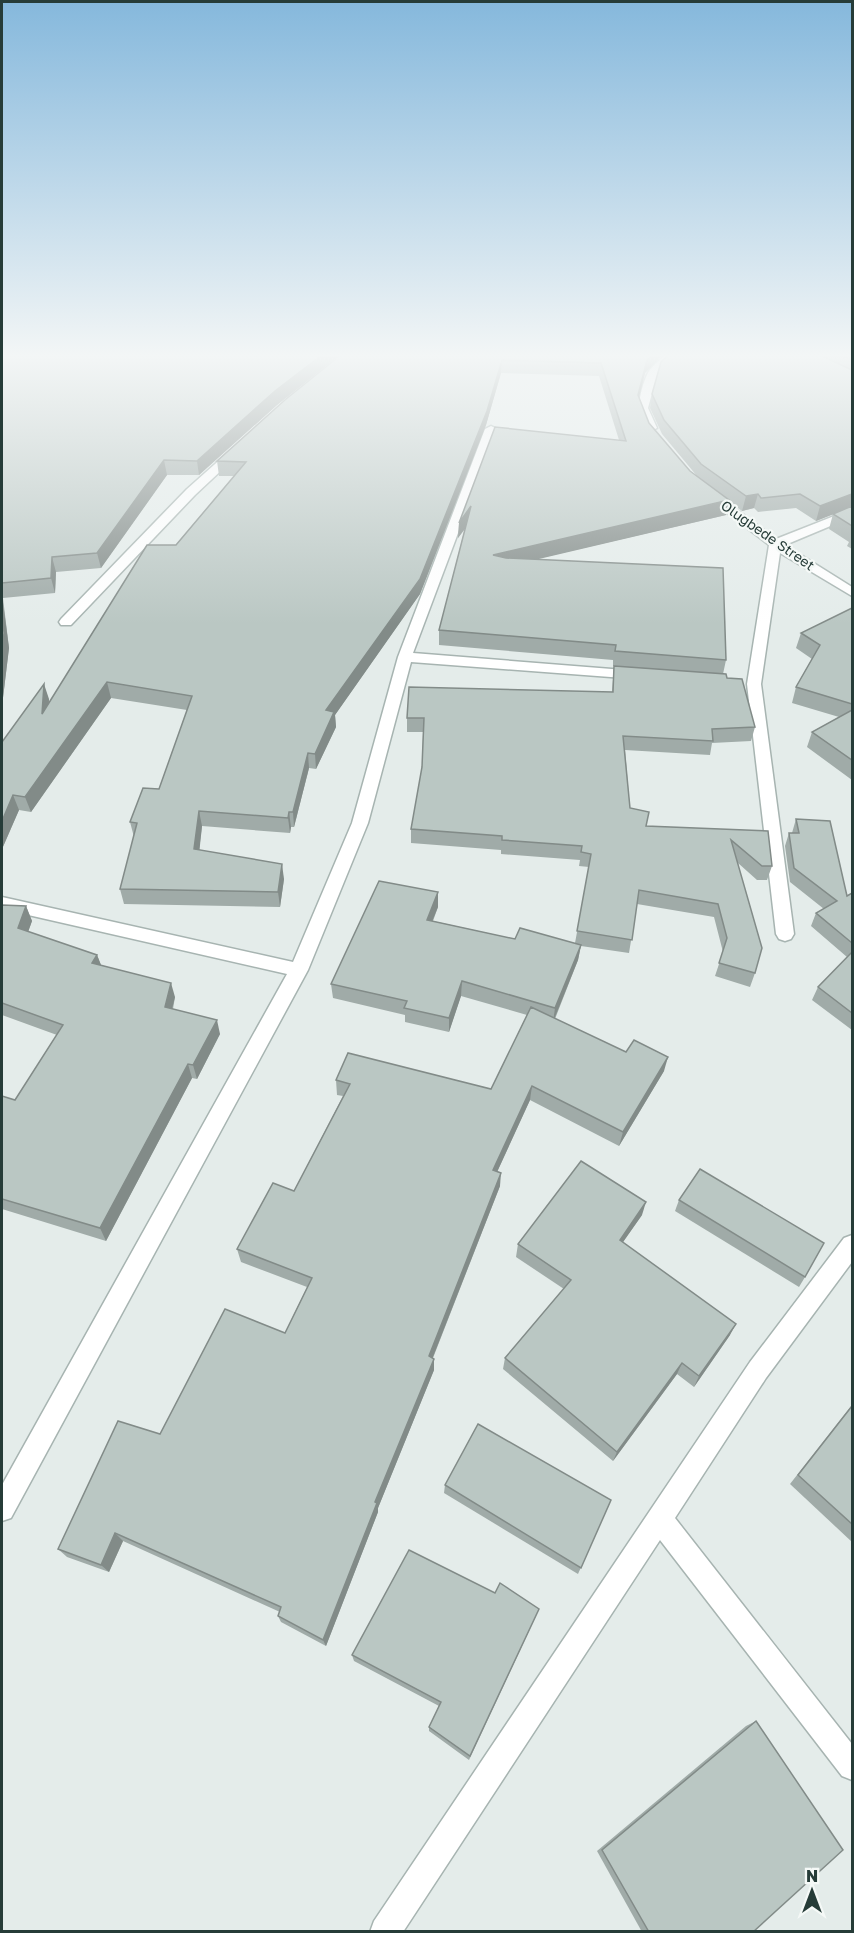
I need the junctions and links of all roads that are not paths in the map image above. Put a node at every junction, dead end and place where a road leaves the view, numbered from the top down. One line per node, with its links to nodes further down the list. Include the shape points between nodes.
1 (243, 444): 7 (street, via 191,492)
2 (485, 444): 8 (street)
3 (702, 488): 5 (street, Olugbede Street)
4 (852, 513): 5 (street)
5 (775, 544): 6 (street, Olugbede Street); 11 (street, via 749,684)
6 (852, 592)
7 (66, 622)
8 (405, 657): 9 (street); 12 (street, via 360,823)
9 (650, 676)
10 (2, 903): 12 (street)
11 (785, 934)
12 (299, 970): 14 (street)
13 (852, 1245): 15 (street, via 758,1370)
14 (2, 1509)
15 (658, 1518): 16 (street); 17 (street)
16 (852, 1766)
17 (385, 1932)

